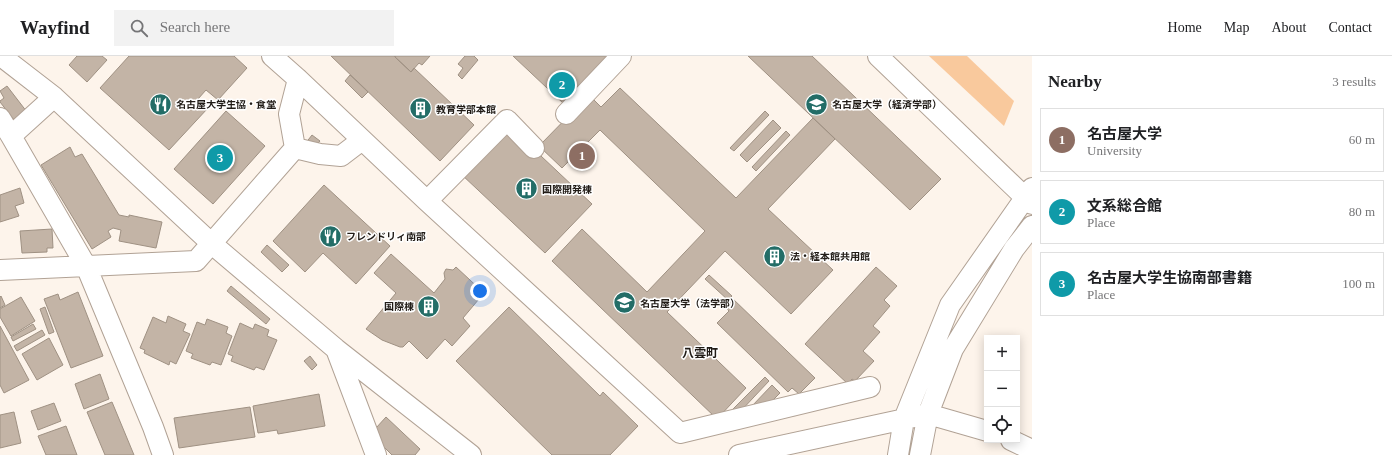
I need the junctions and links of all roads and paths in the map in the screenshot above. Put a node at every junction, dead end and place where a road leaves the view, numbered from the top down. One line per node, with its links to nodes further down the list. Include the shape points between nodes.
1 (1, 56): 6 (street)
2 (272, 56): 5 (street)
3 (621, 56): 7 (street)
4 (878, 56): 13 (street)
5 (298, 79): 10 (street); 11 (street, via 289,114)
6 (54, 97): 9 (street); 16 (street)
7 (566, 114)
8 (0, 118): 9 (street)
9 (12, 136): 17 (street)
10 (362, 140): 11 (street, via 341,156); 14 (street)
11 (295, 148): 16 (street, via 230,220)
12 (534, 148): 14 (street, via 507,120)
13 (1029, 196): 22 (street, via 950,305)
14 (427, 201): 20 (street, via 680,433)
15 (1032, 226): 21 (street, via 1014,249 954,349)
16 (212, 244): 17 (street, via 196,261); 19 (street)
17 (86, 266): 18 (street); 26 (street)
18 (0, 270)
19 (336, 349): 27 (street); 28 (street)
20 (870, 386)
21 (928, 414): 22 (street); 23 (street); 31 (street)
22 (904, 419): 29 (street); 30 (street)
23 (984, 430)
24 (1017, 443): 25 (street)
25 (1032, 450)
26 (163, 455)
27 (376, 455)
28 (471, 455)
29 (739, 455)
30 (898, 455)
31 (920, 455)

